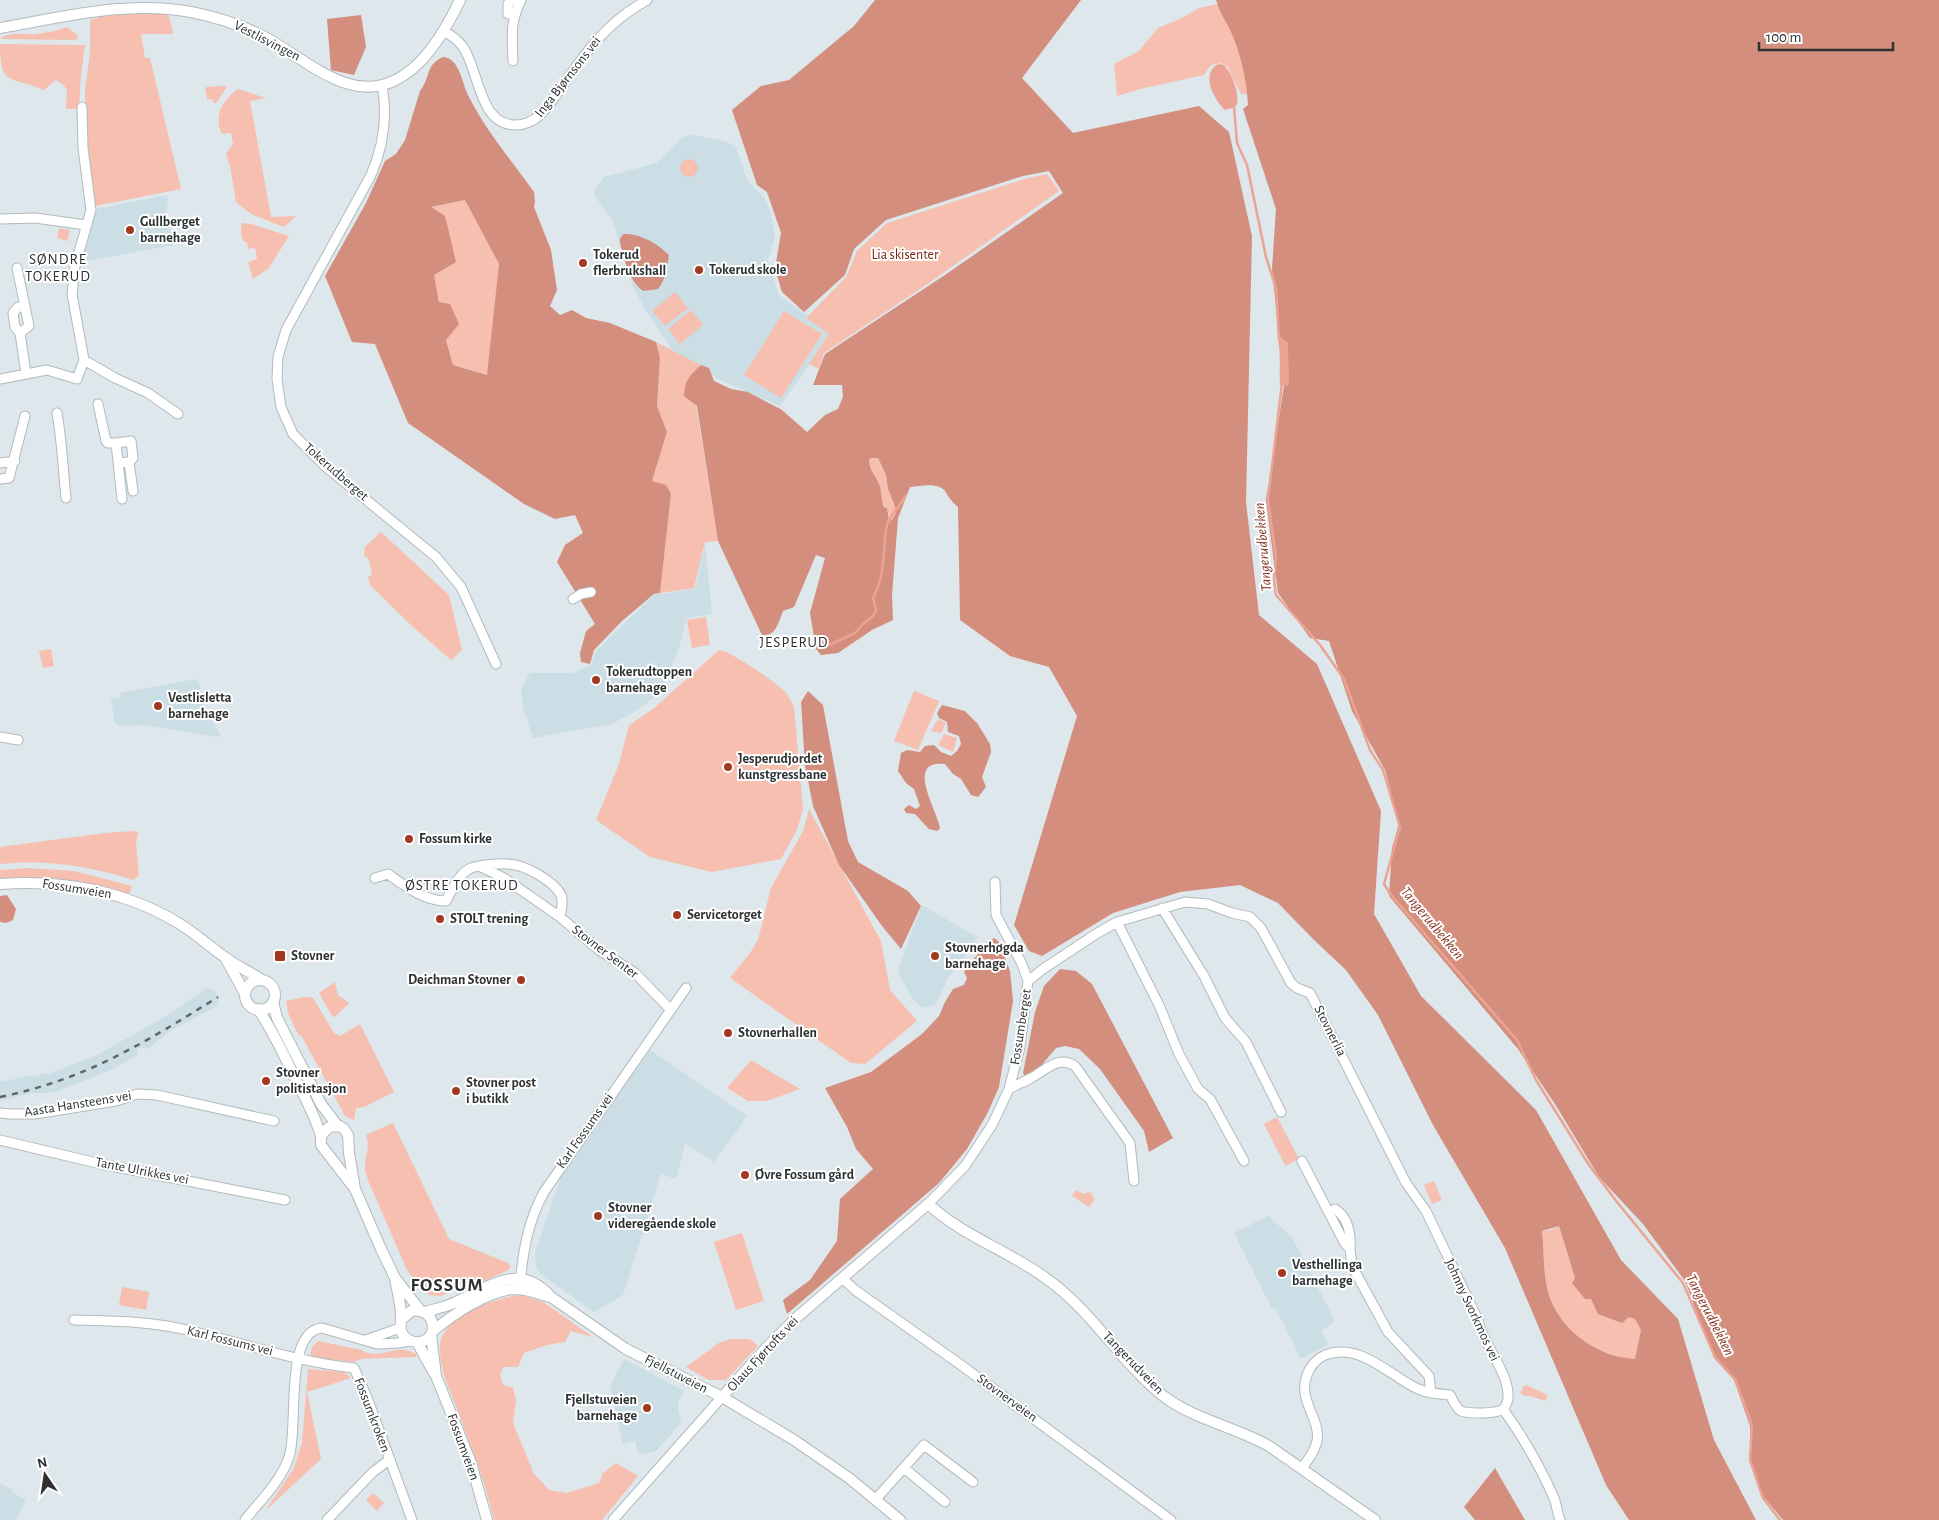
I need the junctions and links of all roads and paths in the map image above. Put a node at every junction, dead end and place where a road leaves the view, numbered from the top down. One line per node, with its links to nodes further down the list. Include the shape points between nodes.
1 (460, 0): 7 (street, Vestlisvingen)
2 (512, 0): 5 (street, via 508,4)
3 (521, 0): 5 (street)
4 (647, 0): 7 (street, Inga Bjørnsons vei, via 610,25 544,112 523,124 507,124 493,116 482,97 464,48)
5 (511, 15): 8 (street)
6 (0, 28): 9 (street, Vestlisvingen, via 114,8 165,8 205,15 244,28 349,84)
7 (442, 31): 9 (street, Vestlisvingen, via 414,68)
8 (513, 61)
9 (382, 85): 34 (street, Tokerudberget, via 386,116 380,152 366,184 286,330 278,357 281,407 293,434 326,467 436,557 461,587)
10 (82, 107): 12 (street, via 91,208)
11 (0, 219): 12 (street, via 36,218)
12 (86, 225): 16 (street, via 75,266 72,294)
13 (17, 268): 14 (street)
14 (25, 307): 15 (street, via 29,326); 15 (street, via 18,307 13,313 15,327)
15 (20, 333): 17 (street)
16 (84, 360): 17 (street, via 77,379 47,370); 21 (street, via 148,393)
17 (26, 374): 18 (street)
18 (0, 379)
19 (98, 404): 23 (street, via 106,441)
20 (57, 413): 30 (street)
21 (178, 414)
22 (25, 416): 24 (street)
23 (116, 443): 25 (street, via 131,441 134,458); 27 (street)
24 (15, 461): 26 (street); 28 (street, via 10,478)
25 (129, 462): 27 (street); 29 (street)
26 (0, 463)
27 (119, 463): 31 (street)
28 (0, 479)
29 (133, 491)
30 (66, 498)
31 (122, 499)
32 (591, 592): 33 (street)
33 (573, 599)
34 (496, 664)
35 (0, 738): 36 (street)
36 (18, 740)
37 (478, 866): 38 (street, via 470,868 459,879 446,901 434,901 388,874); 42 (street, Stovner Senter, via 504,878); 42 (street, Stovner Senter, via 509,864 530,870 560,894 563,901)
38 (375, 878)
39 (995, 882): 46 (street, Fossumberget, via 996,915)
40 (0, 884): 44 (street, Fossumveien, via 33,882 109,893 164,915)
41 (1162, 908): 43 (street, Stovnerlia); 54 (street, via 1204,976 1225,1018 1246,1042); 68 (street, Stovnerlia, via 1186,902 1208,904 1250,917 1261,928 1291,983 1310,993 1406,1183)
42 (560, 917): 51 (street, Stovner Senter, via 599,950 635,972)
43 (1117, 922): 46 (street, Stovnerlia); 61 (street, via 1159,1004 1179,1054 1198,1089 1210,1100)
44 (226, 958): 45 (street, Fossumveien); 48 (street, Fossumveien)
45 (262, 980): 48 (street, via 249,984); 49 (street, via 273,988)
46 (1028, 981): 52 (street, Fossumberget, via 1020,1047)
47 (686, 988): 51 (street, Karl Fossums vei)
48 (245, 994): 50 (street, via 248,1004)
49 (273, 1002): 50 (street); 56 (street, via 277,1018 321,1104)
50 (258, 1009): 57 (street, via 314,1116)
51 (671, 1010): 72 (street, Karl Fossums vei, via 544,1192 528,1228)
52 (1009, 1089): 63 (street, Fossumberget, via 1056,1062 1066,1061 1075,1066 1130,1143); 66 (street, Fossumberget, via 992,1126 965,1166)
53 (0, 1112): 55 (street, Aasta Hansteens vei, via 35,1114 116,1101 137,1094 157,1095)
54 (1281, 1112)
55 (274, 1121)
56 (337, 1125): 57 (street, via 328,1126); 59 (street, via 347,1132)
57 (320, 1136): 60 (street, via 321,1145)
58 (0, 1140): 65 (street, Tante Ulrikkes vei, via 101,1164)
59 (348, 1144): 60 (street, via 338,1154); 64 (street, Fossumveien)
60 (327, 1152): 64 (street, Fossumveien)
61 (1244, 1161)
62 (1302, 1161): 69 (street)
63 (1134, 1181)
64 (355, 1189): 70 (street, Fossumveien)
65 (285, 1200)
66 (928, 1204): 71 (street, Olaus Fjørtofts vei); 86 (street, Tangerudveien, via 949,1221 1056,1286 1148,1383 1170,1401 1188,1412 1258,1440)
67 (1335, 1209): 69 (street, via 1344,1217 1350,1231)
68 (1426, 1211): 83 (street, Johnny Svorkmos vei, via 1506,1382 1508,1398)
69 (1350, 1249): 81 (street, via 1352,1266 1388,1332 1429,1376)
70 (395, 1278): 73 (street, Fossumveien); 75 (street, Fossumveien)
71 (842, 1278): 82 (street, Olaus Fjørtofts vei, via 781,1333); 96 (street, Stovnerveien)
72 (520, 1284): 73 (street, via 507,1280 494,1283 453,1303); 76 (street, via 451,1316); 82 (street, Fjellstuveien, via 537,1284 626,1349)
73 (422, 1311): 75 (street, via 411,1311); 76 (street, Fossumveien, via 432,1320)
74 (74, 1320): 79 (street, Karl Fossums vei, via 131,1321 185,1329)
75 (401, 1324): 77 (street); 78 (street, Fossumveien, via 403,1336)
76 (431, 1333): 78 (street, via 425,1340); 80 (street, Fossumveien)
77 (366, 1340): 78 (street, via 383,1345); 79 (street, via 319,1328 306,1337)
78 (413, 1342): 80 (street, Fossumveien)
79 (298, 1358): 84 (street, Fossumkroken, via 354,1368); 90 (street, via 294,1381 293,1444 289,1459 280,1476)
80 (436, 1376): 93 (street, Fossumveien, via 470,1464)
81 (1431, 1393): 83 (street, via 1450,1395 1459,1409 1468,1413); 86 (street, via 1358,1355 1342,1352 1322,1356 1312,1366 1305,1381 1305,1394 1318,1437)
82 (722, 1397): 88 (street, Fjellstuveien, via 794,1440); 94 (street, Olaus Fjørtofts vei)
83 (1503, 1410): 98 (street, via 1527,1444 1555,1500)
84 (390, 1460): 91 (street, Fossumkroken, via 373,1472); 92 (street, Fossumkroken)
85 (904, 1468): 87 (street, via 924,1445); 88 (street); 89 (street)
86 (1302, 1468): 97 (street, Tangerudveien)
87 (973, 1482)
88 (876, 1500): 95 (street, Fjellstuveien)
89 (945, 1502)
90 (245, 1520)
91 (327, 1520)
92 (412, 1520)
93 (487, 1520)
94 (613, 1520)
95 (900, 1520)
96 (1171, 1520)
97 (1375, 1520)
98 (1560, 1520)

